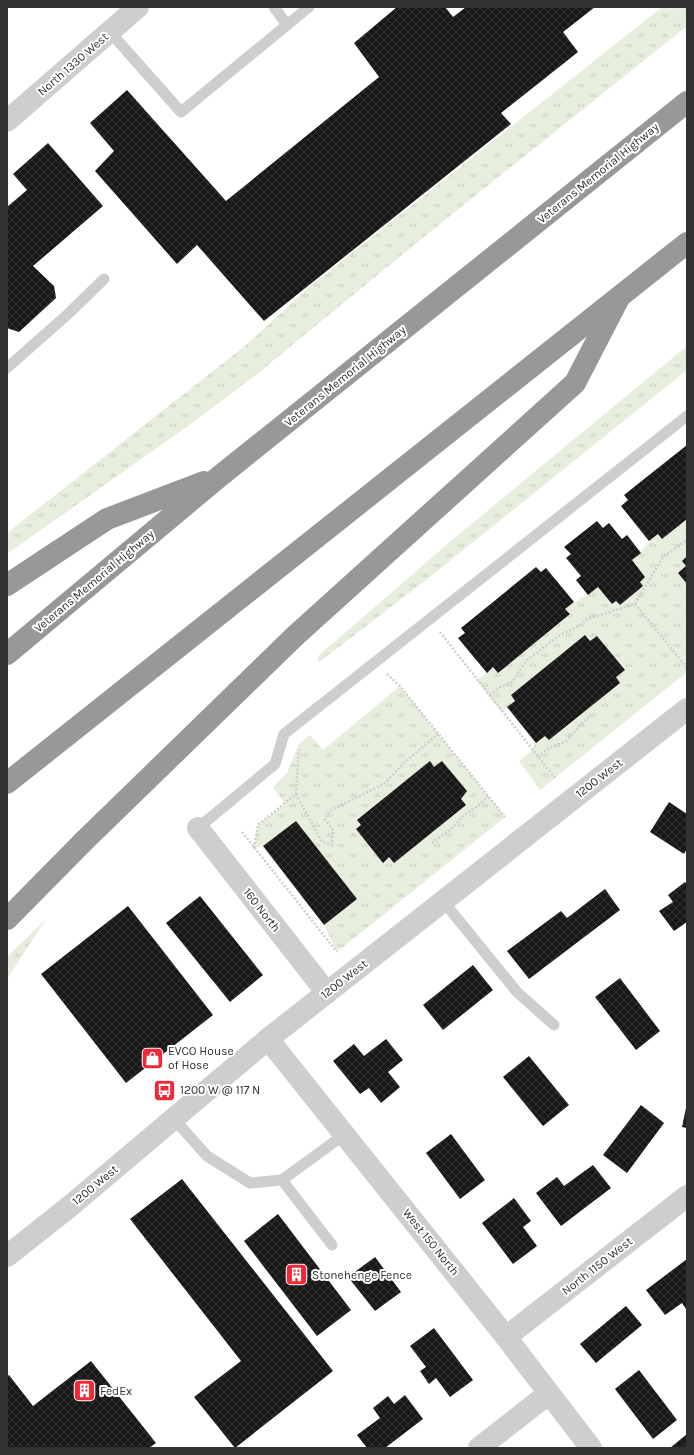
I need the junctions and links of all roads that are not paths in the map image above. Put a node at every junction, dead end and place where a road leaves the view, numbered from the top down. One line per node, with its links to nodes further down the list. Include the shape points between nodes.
1 (138, 7): 5 (street, North 1330 West)
2 (274, 7): 4 (lane)
3 (309, 7): 4 (lane)
4 (287, 24): 5 (lane, via 180,112)
5 (110, 32): 7 (street, North 1330 West)
6 (687, 102): 13 (highway, Veterans Memorial Highway)
7 (8, 118)
8 (687, 243): 10 (highway)
9 (104, 279): 11 (lane)
10 (618, 298): 17 (highway); 20 (highway, via 575,383 294,636)
11 (7, 368)
12 (687, 416): 18 (lane, via 284,734 275,764)
13 (220, 476): 14 (highway, via 107,519); 15 (highway, Veterans Memorial Highway)
14 (7, 585)
15 (7, 654)
16 (687, 708): 19 (street, 1200 West)
17 (7, 783)
18 (198, 828): 21 (street, 160 North)
19 (443, 901): 21 (street, 1200 West); 22 (lane, via 517,992)
20 (7, 919)
21 (327, 993): 23 (street, 1200 West)
22 (554, 1025)
23 (268, 1039): 24 (street, 1200 West); 25 (street, West 150 North)
24 (174, 1119): 26 (lane, via 207,1156 250,1183); 29 (street, 1200 West)
25 (344, 1134): 26 (lane); 30 (street, West 150 North)
26 (282, 1180): 28 (lane)
27 (687, 1196): 30 (street, North 1150 West)
28 (332, 1245)
29 (7, 1256)
30 (506, 1337): 31 (street, West 150 North)
31 (548, 1394): 32 (street); 33 (street, West 150 North)
32 (479, 1448)
33 (591, 1448)

